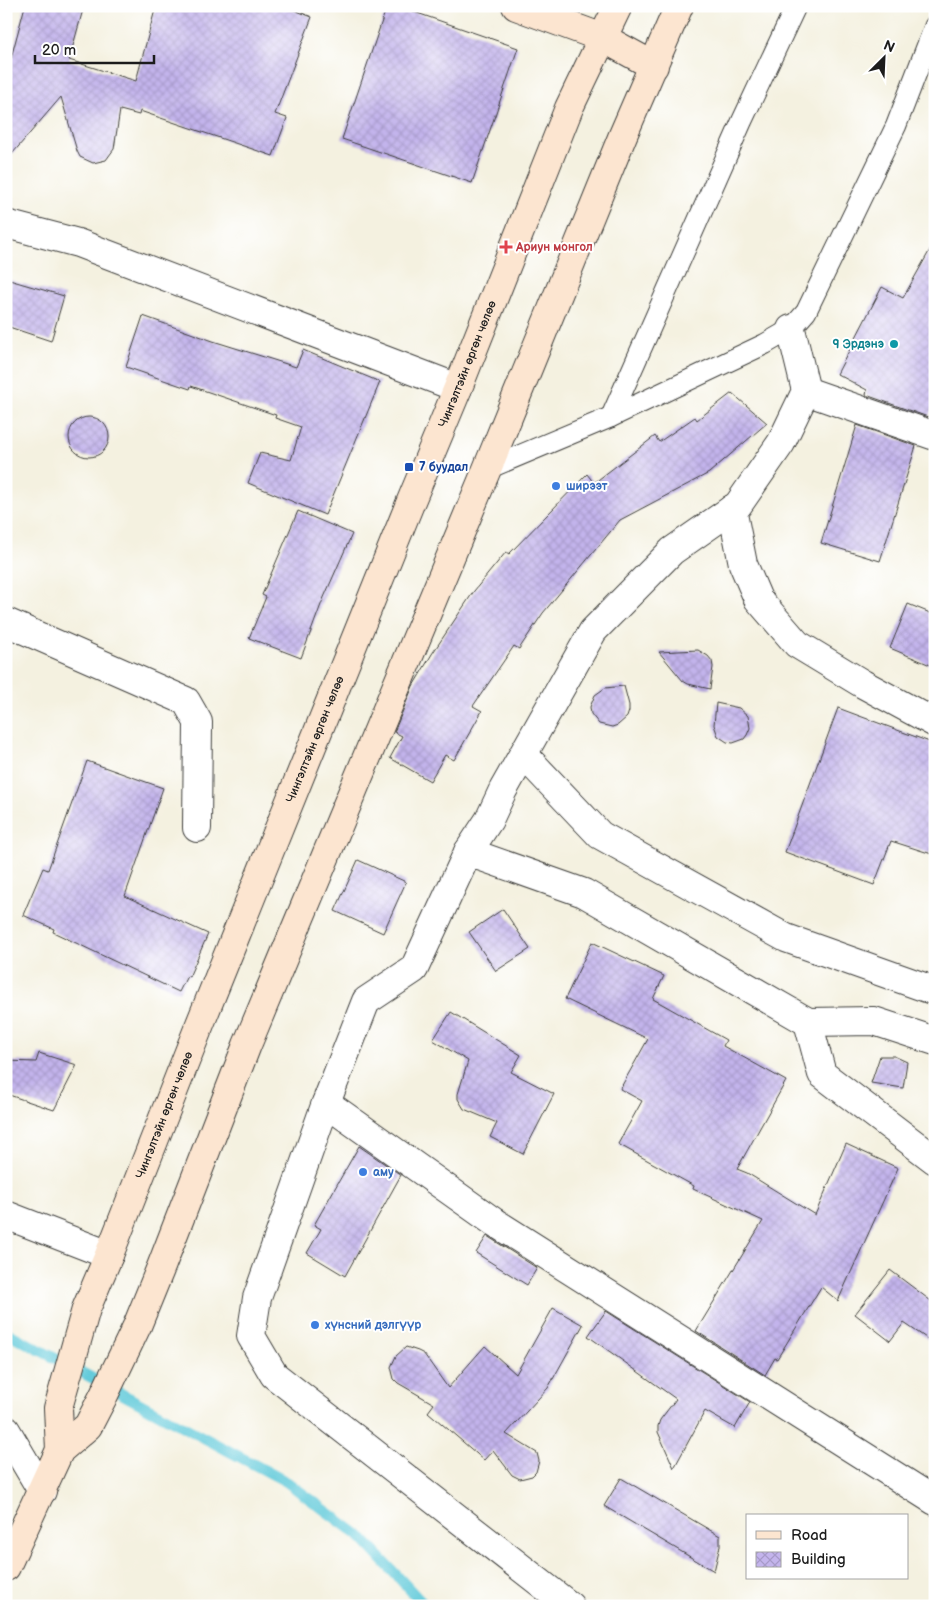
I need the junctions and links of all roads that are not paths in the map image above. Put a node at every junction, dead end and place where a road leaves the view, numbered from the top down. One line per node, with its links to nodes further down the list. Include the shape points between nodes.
1 (516, 6): 6 (main road)
2 (618, 6): 6 (main road, Чингэлтэйн өргөн чөлөө)
3 (679, 6): 7 (main road, Чингэлтэйн өргөн чөлөө)
4 (796, 6): 12 (lane)
5 (935, 25): 9 (lane, via 896,126 806,312)
6 (603, 38): 7 (main road); 10 (main road, Чингэлтэйн өргөн чөлөө, via 569,108)
7 (654, 66): 14 (main road, Чингэлтэйн өргөн чөлөө)
8 (6, 224): 10 (street, via 78,243)
9 (792, 330): 11 (street); 12 (lane)
10 (458, 388): 27 (main road, Чингэлтэйн өргөн чөлөө)
11 (806, 391): 13 (street); 15 (street, via 781,442)
12 (610, 416): 14 (lane)
13 (935, 436)
14 (487, 469): 29 (main road, Чингэлтэйн өргөн чөлөө, via 247,1045 137,1326 88,1426)
15 (732, 510): 17 (street, via 743,564 758,599 797,644); 18 (street, via 672,552 593,631)
16 (6, 622): 19 (street, via 186,701 198,722)
17 (935, 723)
18 (524, 755): 20 (street); 21 (street, via 600,835 786,938)
19 (196, 828)
20 (468, 852): 22 (street, via 584,893); 24 (street, via 414,969 366,1001)
21 (935, 991)
22 (808, 1022): 23 (street, via 874,1021); 25 (street, via 822,1074)
23 (935, 1041)
24 (326, 1103): 31 (street, via 494,1222); 33 (street, via 257,1298 251,1336 274,1375)
25 (935, 1160)
26 (6, 1215): 27 (street)
27 (109, 1255): 29 (main road, Чингэлтэйн өргөн чөлөө, via 86,1309 58,1408)
28 (6, 1430): 30 (street)
29 (60, 1450): 30 (main road, Чингэлтэйн өргөн чөлөө)
30 (42, 1491): 32 (main road, Чингэлтэйн өргөн чөлөө)
31 (935, 1501)
32 (6, 1567)
33 (570, 1606)

